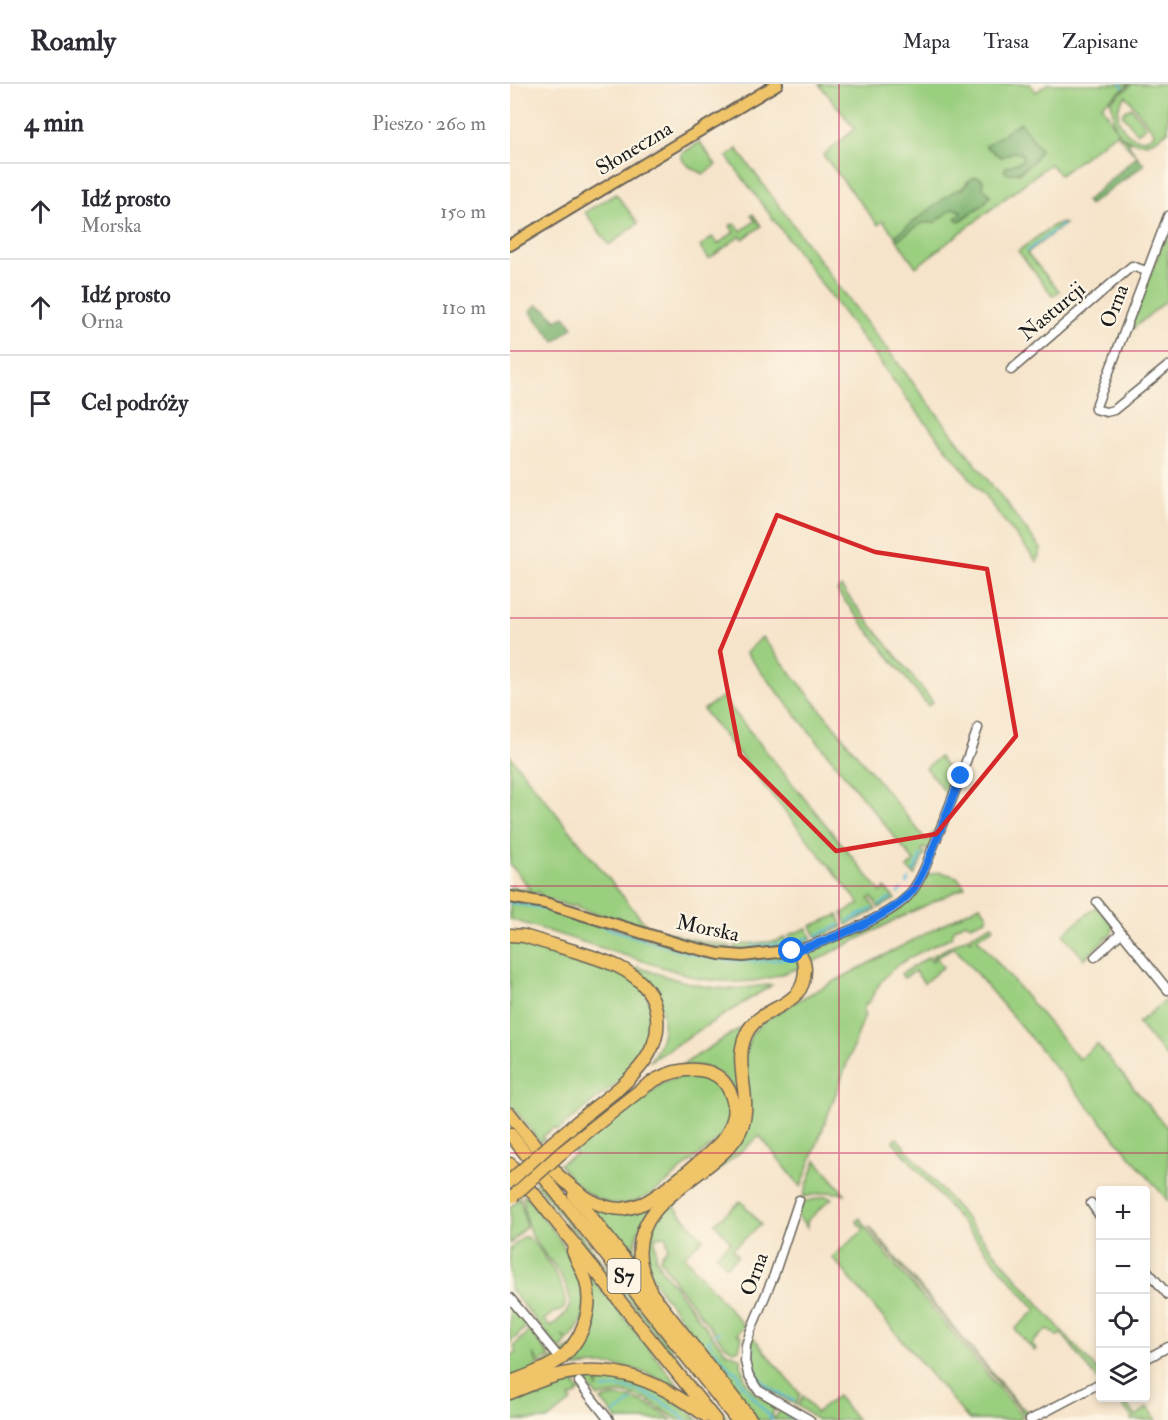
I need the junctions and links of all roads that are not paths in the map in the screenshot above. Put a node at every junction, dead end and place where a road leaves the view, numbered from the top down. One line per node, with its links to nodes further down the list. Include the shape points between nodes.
1 (777, 84): 3 (main road, Słoneczna)
2 (1168, 216): 4 (street, Orna)
3 (510, 245)
4 (1146, 271): 5 (street, Orna, via 1095,409 1114,410); 6 (street, Nasturcji, via 1132,266)
5 (1168, 366)
6 (1011, 370)
7 (978, 728): 12 (street, Morska, via 919,881 907,897 895,907 827,940)
8 (510, 897): 12 (main road, Morska, via 545,903 719,954 743,956)
9 (1097, 902): 10 (street)
10 (1121, 933): 13 (street); 14 (street)
11 (510, 935): 19 (highway, bridge, via 619,967 648,990 657,1014 656,1041 626,1084)
12 (796, 950): 26 (highway, via 805,964 803,985 789,1002 751,1026 744,1040 743,1126 727,1149 662,1203 646,1224 640,1260)
13 (1095, 957)
14 (1168, 990)
15 (510, 1114): 18 (highway)
16 (510, 1134): 38 (highway, S7)
17 (510, 1164): 24 (highway, S7)
18 (559, 1176): 20 (highway, bridge, via 589,1200 607,1207 622,1209 644,1203 724,1137 734,1115 733,1098 727,1086 711,1073 689,1069 658,1078 560,1154); 26 (highway)
19 (510, 1181)
20 (512, 1197)
21 (799, 1200): 40 (street, Orna, via 751,1330 745,1361 758,1390)
22 (1091, 1203): 23 (street)
23 (1096, 1210)
24 (565, 1234): 32 (highway, via 587,1287 588,1307 582,1330 557,1361); 37 (highway, S7)
25 (1150, 1274): 27 (street)
26 (650, 1289): 39 (highway)
27 (1168, 1295)
28 (510, 1298): 30 (street)
29 (1168, 1347): 31 (street)
30 (556, 1354)
31 (1150, 1357)
32 (510, 1382)
33 (579, 1382): 36 (street)
34 (1096, 1386): 41 (street)
35 (510, 1393): 37 (highway, via 568,1373 621,1373 670,1391)
36 (609, 1420)
37 (713, 1420)
38 (737, 1420)
39 (751, 1420)
40 (810, 1420)
41 (1030, 1420)

